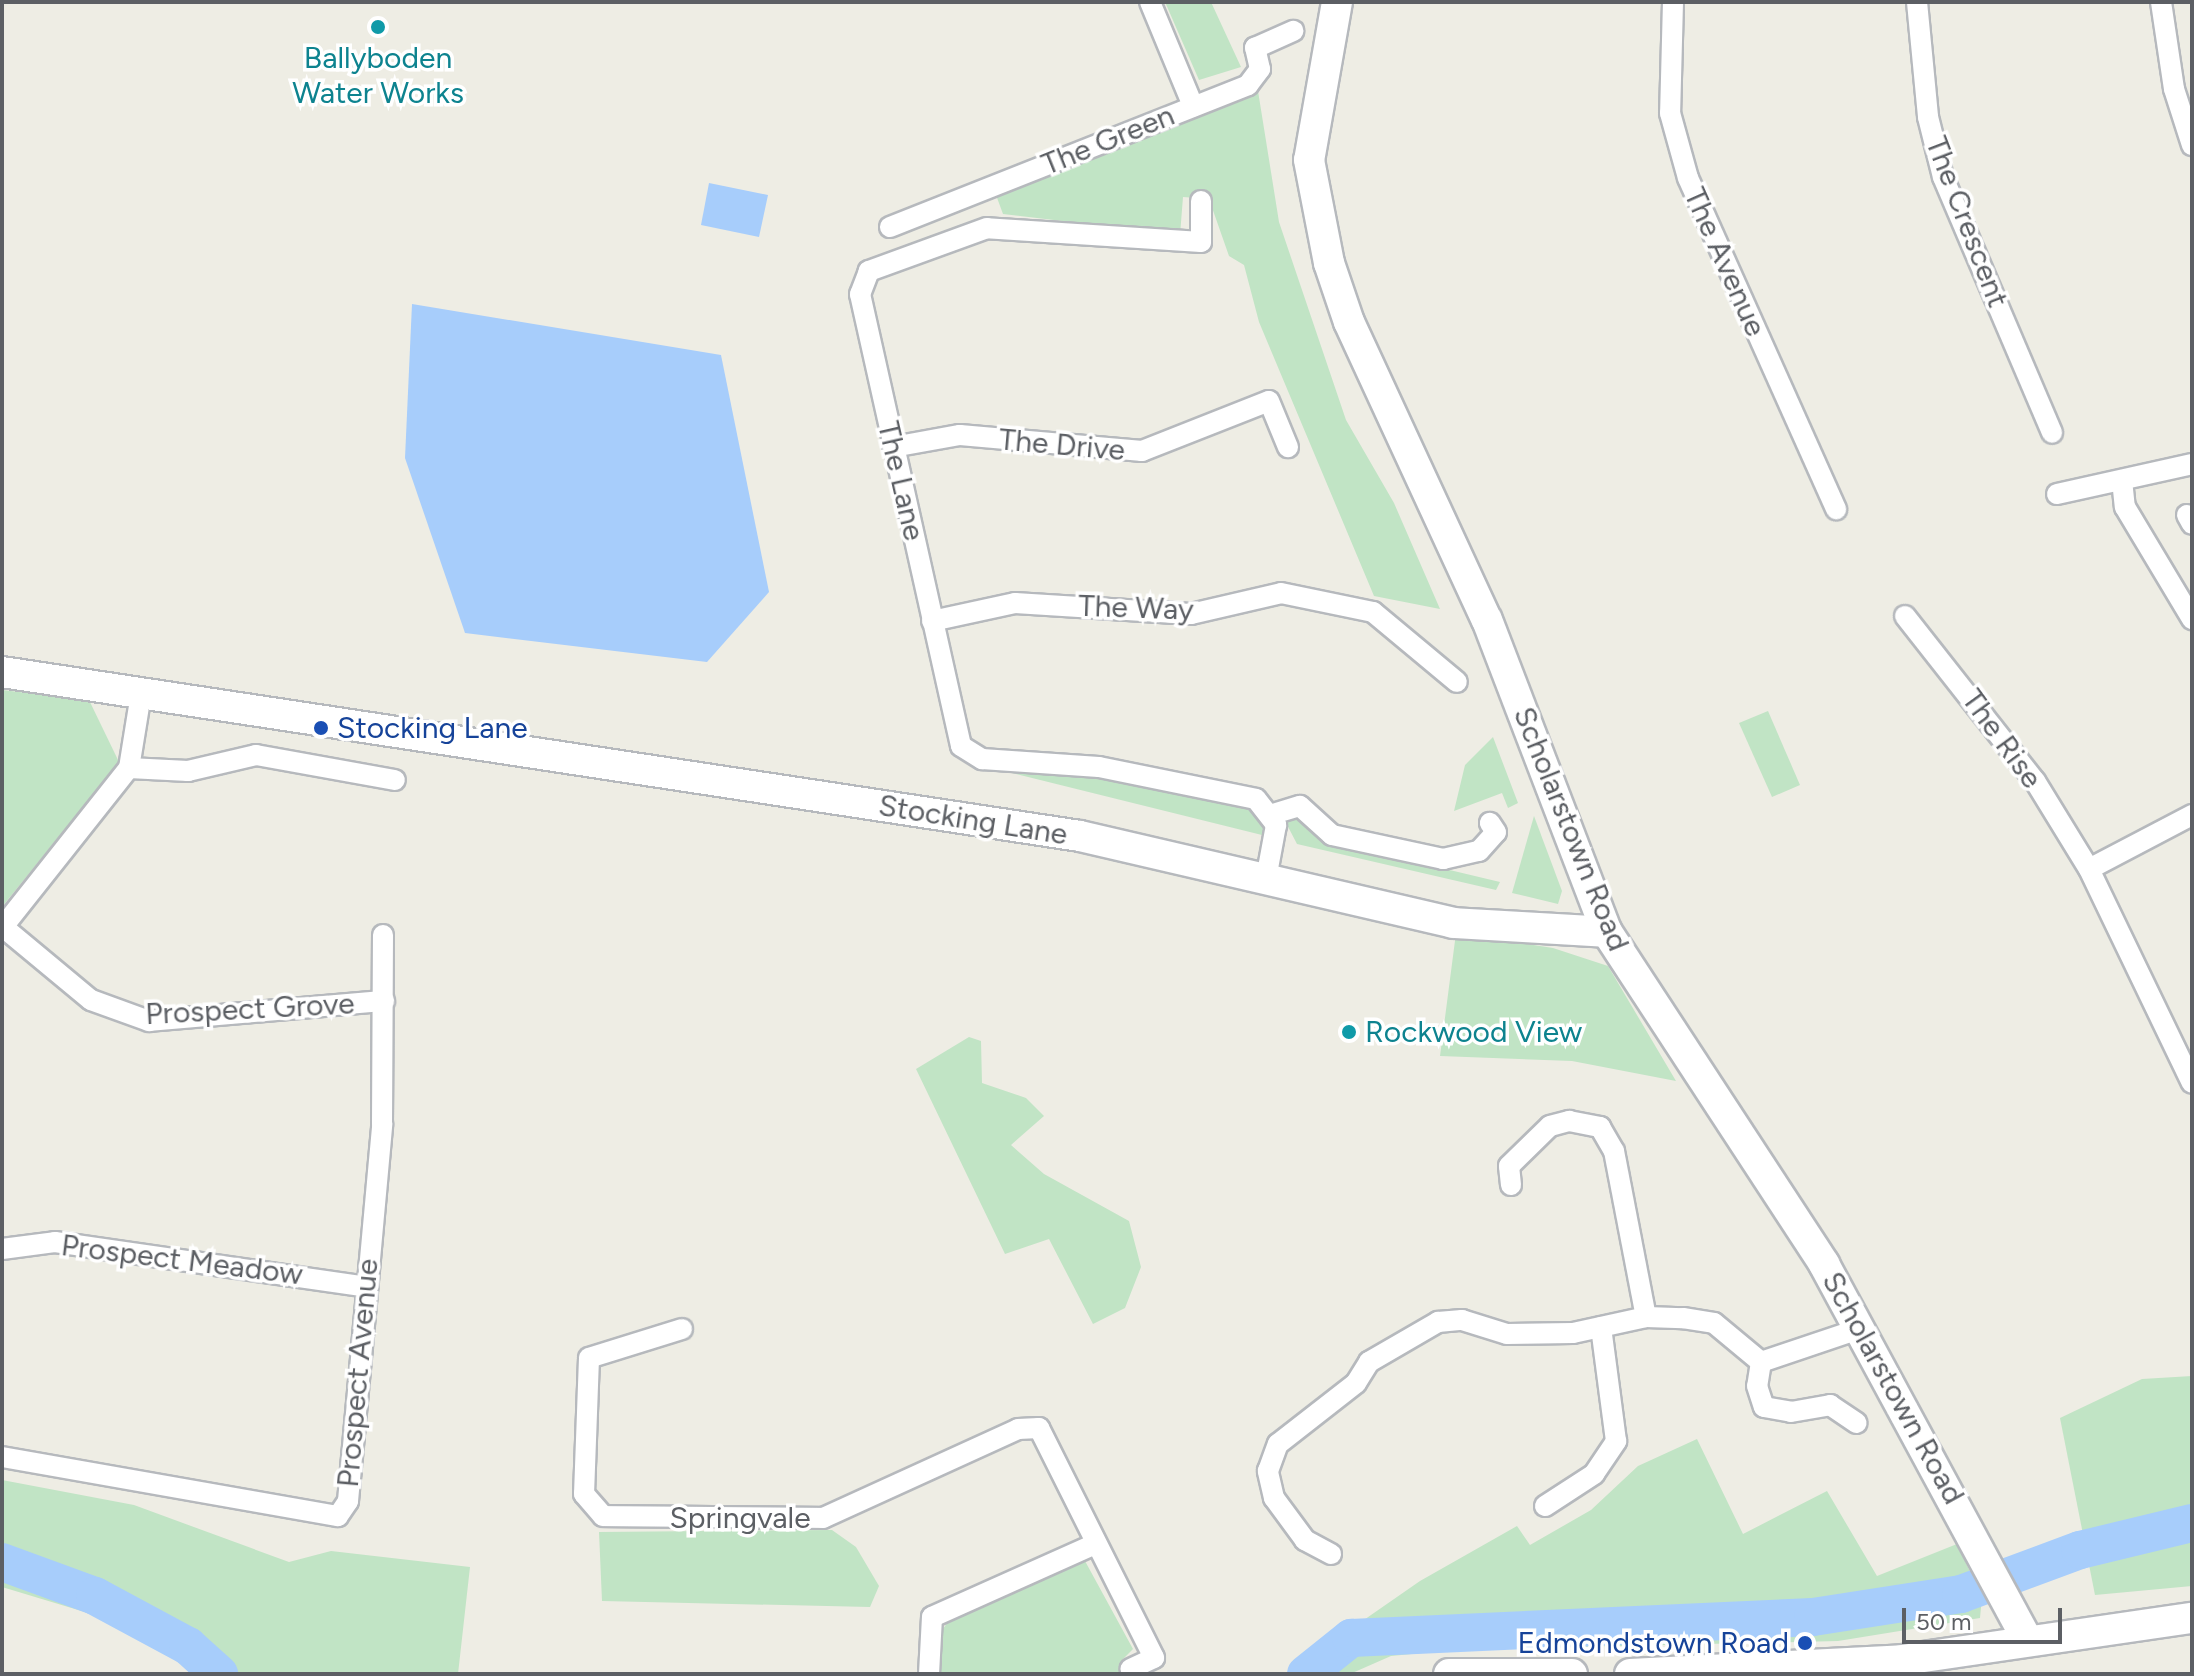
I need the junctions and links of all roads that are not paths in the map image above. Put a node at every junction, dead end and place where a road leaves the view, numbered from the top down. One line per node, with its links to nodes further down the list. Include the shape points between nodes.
1 (1150, 2): 7 (street)
2 (1337, 2): 34 (main road, Scholarstown Road, via 1309,160 1329,263 1487,620)
3 (1673, 2): 19 (street, The Avenue, via 1670,113 1688,178)
4 (1917, 2): 13 (street, The Crescent, via 1928,117 1943,177)
5 (2161, 2): 8 (street)
6 (1293, 31): 7 (street, The Green, via 1255,48 1260,69 1252,82)
7 (1193, 106): 9 (street, The Green)
8 (2192, 145)
9 (957, 199): 11 (street, The Green); 12 (street)
10 (1201, 201): 12 (street, The Lane, via 1201,242 1177,246)
11 (890, 227)
12 (966, 232): 14 (street, The Lane, via 869,271 861,281)
13 (2052, 433)
14 (893, 447): 15 (street, The Drive, via 960,435 1142,451 1269,401); 22 (street, The Lane)
15 (1288, 447)
16 (2192, 464): 17 (street)
17 (2122, 480): 18 (street); 21 (street, via 2125,507)
18 (2057, 494)
19 (1836, 509)
20 (1905, 616): 31 (street, The Rise, via 2035,781)
21 (2192, 619)
22 (932, 621): 24 (street, The Way, via 1015,603 1191,614 1281,593 1373,612); 28 (street, The Lane, via 957,740 970,755 1099,767 1256,799)
23 (2, 672): 25 (main road, Stocking Lane)
24 (1457, 682)
25 (141, 694): 26 (street); 32 (main road, Stocking Lane, via 1080,836)
26 (129, 768): 27 (street, via 188,771 256,755); 33 (street)
27 (395, 780)
28 (1273, 814): 30 (street, The Lane, via 1300,806 1332,835 1443,859 1479,851 1496,832); 32 (street)
29 (2192, 815): 31 (street)
30 (1490, 823)
31 (2089, 869): 37 (street, The Rise)
32 (1266, 879): 34 (main road, Stocking Lane, via 1453,923)
33 (2, 928): 36 (street, Prospect Grove, via 91,1000 149,1021)
34 (1607, 932): 44 (main road, Scholarstown Road, via 1795,1216)
35 (383, 935): 36 (street, Prospect Avenue)
36 (384, 1001): 40 (street, Prospect Avenue, via 382,1124)
37 (2192, 1083)
38 (1511, 1185): 41 (street, via 1509,1166 1550,1126 1569,1121 1600,1127 1614,1151)
39 (2, 1249): 40 (street, Prospect Meadow, via 55,1242)
40 (362, 1286): 47 (street, Prospect Avenue, via 348,1501 338,1516)
41 (1646, 1317): 42 (street); 45 (street, via 1714,1323)
42 (1601, 1327): 48 (street, via 1616,1441 1594,1474); 50 (street, via 1507,1334 1462,1320 1438,1322 1369,1362 1356,1383 1278,1444 1268,1471 1289,1523)
43 (682, 1329): 49 (street, Springvale, via 589,1358 584,1494 603,1516 823,1518 1018,1429 1039,1428 1052,1441)
44 (1859, 1329): 45 (street); 52 (main road, Scholarstown Road)
45 (1761, 1362): 46 (street, via 1757,1386 1764,1407 1791,1412 1830,1405)
46 (1857, 1423)
47 (2, 1457)
48 (1545, 1506)
49 (1093, 1545): 53 (street, Springvale, via 1154,1658); 54 (street, via 932,1617)
50 (1331, 1554)
51 (2192, 1618): 52 (main road)
52 (2026, 1637): 57 (main road, via 1903,1660)
53 (1130, 1669)
54 (929, 1674)
55 (1449, 1674): 56 (main road)
56 (1572, 1674)
57 (1630, 1674)

